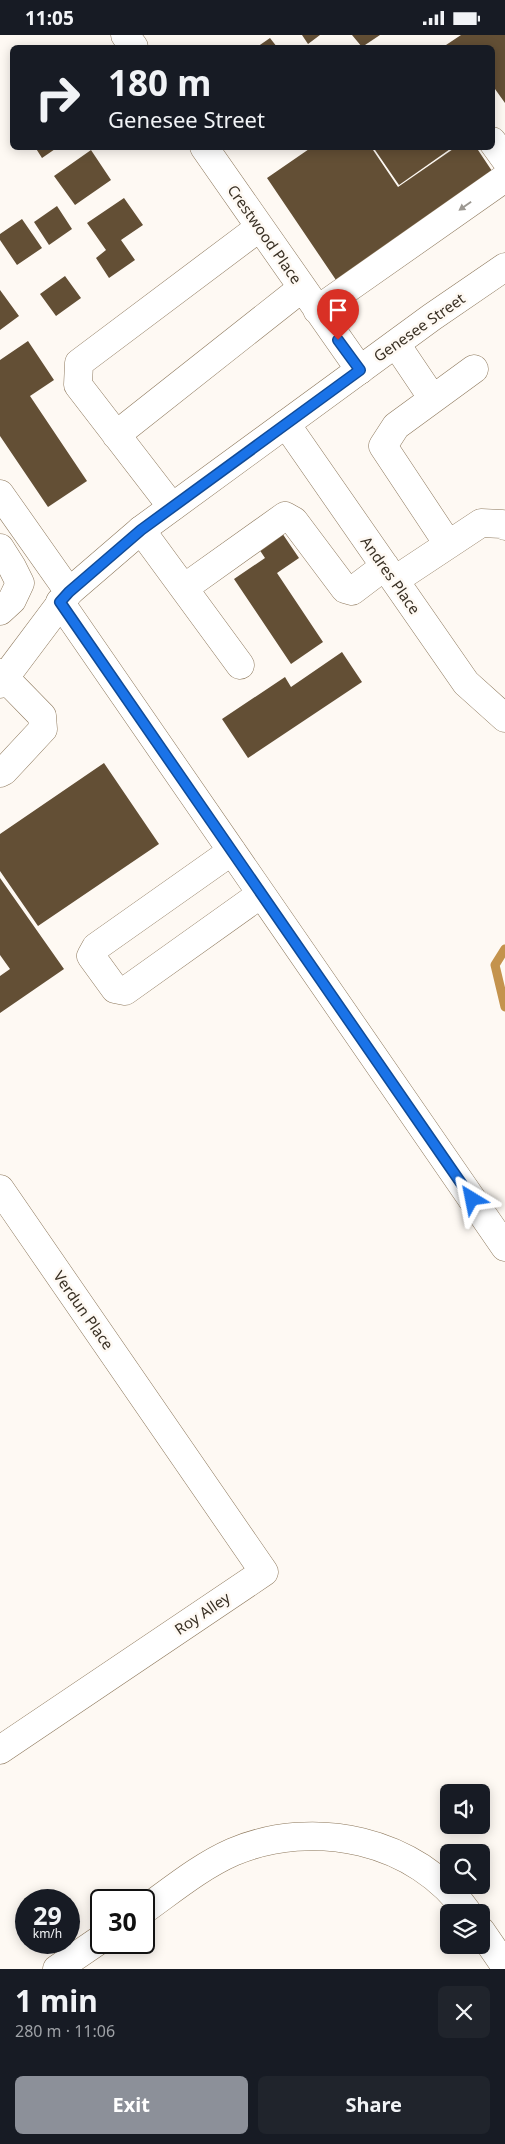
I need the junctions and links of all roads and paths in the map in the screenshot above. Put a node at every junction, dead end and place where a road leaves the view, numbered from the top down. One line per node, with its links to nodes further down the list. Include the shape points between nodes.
1 (495, 145): 3 (street)
2 (206, 150): 5 (street, Crestwood Place)
3 (505, 159)
4 (505, 178): 8 (street, one-way to 8)
5 (260, 227): 7 (street, Crestwood Place); 14 (street, via 79,363 78,385)
6 (505, 267): 9 (street, Genesee Street)
7 (302, 288): 8 (street, Crestwood Place); 14 (street)
8 (317, 310): 11 (street, Crestwood Place)
9 (396, 344): 11 (street, Genesee Street); 12 (street)
10 (474, 369): 12 (street)
11 (360, 370): 13 (street, Genesee Street)
12 (433, 399): 19 (street, via 396,426 383,447)
13 (286, 424): 16 (street, Genesee Street); 21 (street, Andres Place)
14 (116, 435): 16 (street)
15 (0, 493): 23 (street)
16 (172, 507): 18 (street, Genesee Street)
17 (505, 526): 19 (street, via 481,523)
18 (141, 530): 22 (street); 23 (street, Genesee Street)
19 (448, 544): 21 (street)
20 (0, 548): 24 (street, via 20,583 12,600)
21 (390, 573): 22 (street, via 352,591 345,589 294,521 285,516); 27 (street, Andres Place, via 466,683)
22 (184, 588): 25 (street)
23 (64, 597): 26 (street, Genesee Street); 29 (street)
24 (0, 611)
25 (240, 665)
26 (1, 678): 28 (street, via 42,716 43,729)
27 (505, 718)
28 (0, 773)
29 (232, 851): 30 (street); 30 (street, via 96,947 91,956 115,989 125,991)
30 (261, 894): 32 (street)
31 (0, 1189): 33 (street, Verdun Place)
32 (505, 1247)
33 (167, 1432): 34 (street, Roy Alley, via 264,1572)
34 (0, 1750)
35 (155, 1902): 36 (street, via 232,1852 264,1841 297,1835 338,1836 377,1846 420,1867 446,1887)
36 (460, 1904)
37 (490, 1944): 39 (street)
38 (90, 1946): 40 (street)
39 (505, 1966)
40 (57, 1969)

